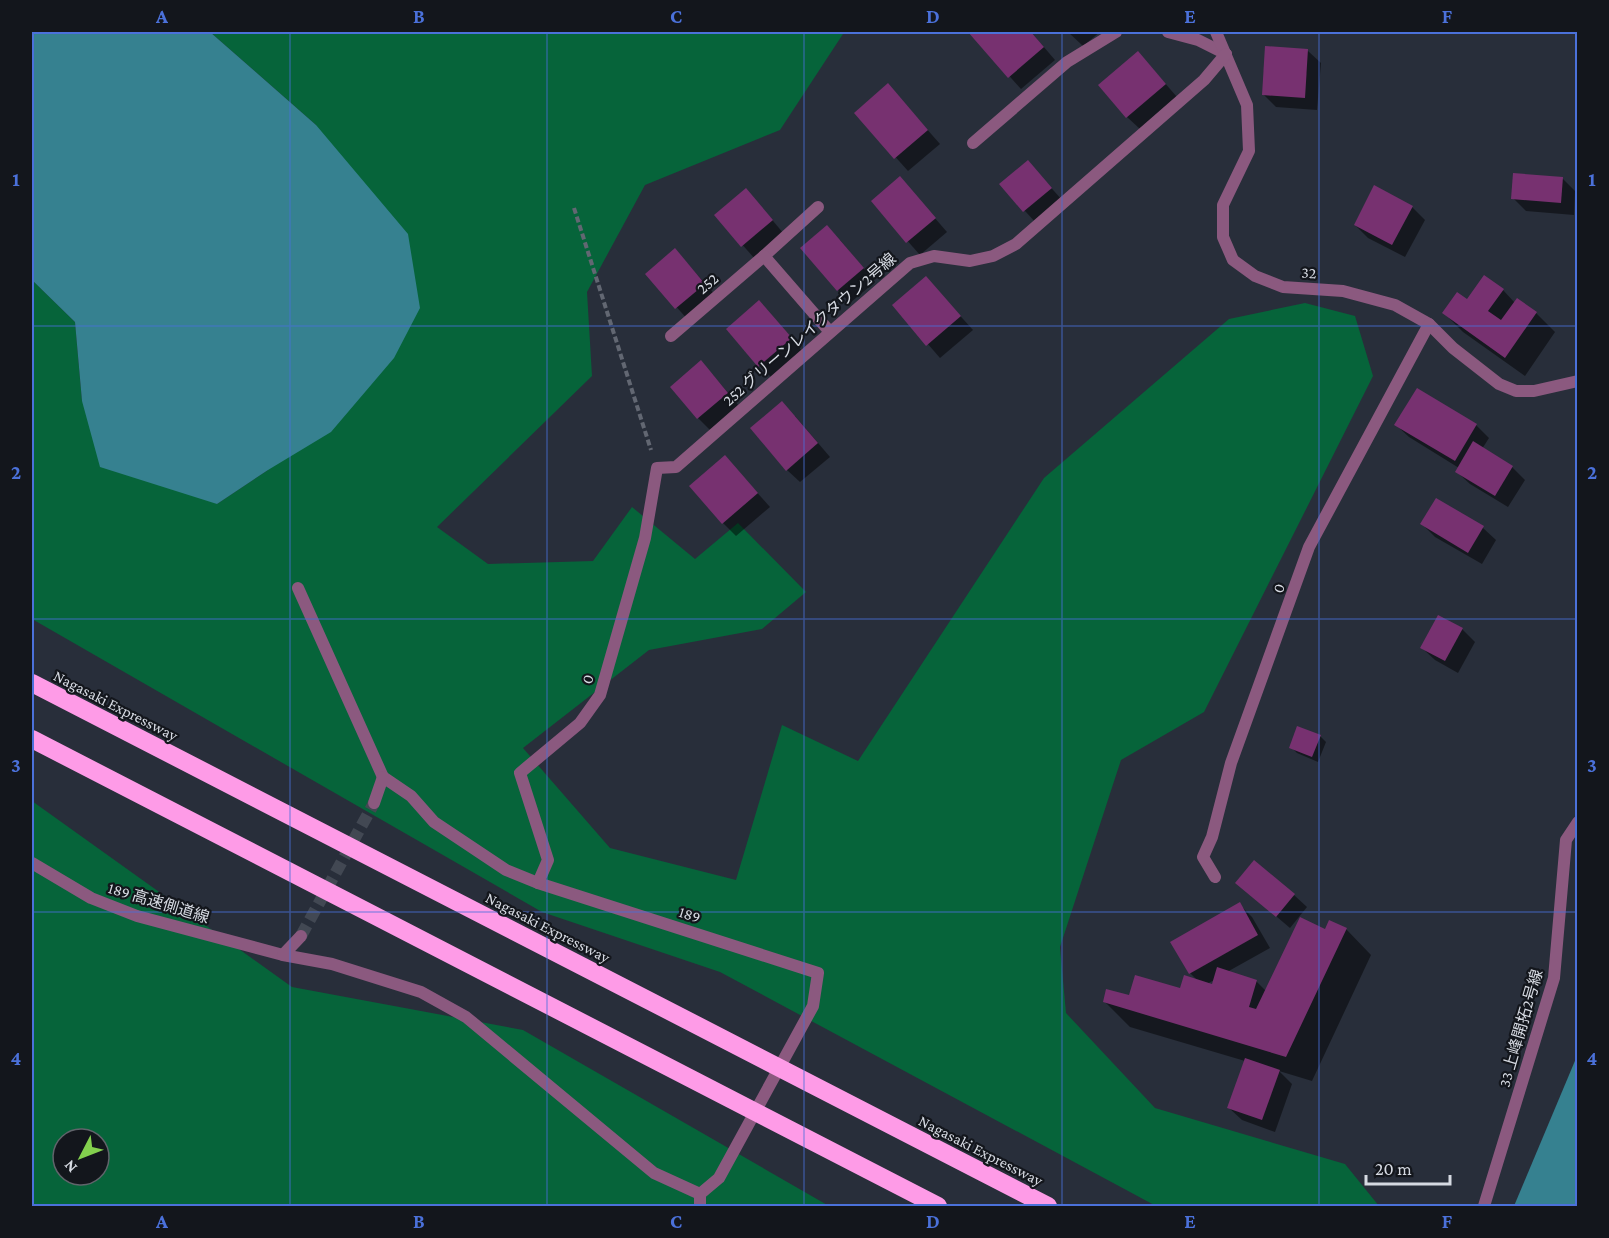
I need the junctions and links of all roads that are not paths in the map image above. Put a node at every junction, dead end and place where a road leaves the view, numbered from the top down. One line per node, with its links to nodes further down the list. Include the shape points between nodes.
1 (1116, 32): 5 (street, via 1067,62)
2 (1168, 32): 4 (street, via 1198,40)
3 (1216, 32): 4 (street, 32)
4 (1226, 54): 8 (street, 32, via 1247,105 1249,151 1224,205 1223,237 1233,260 1255,276 1283,287 1343,291 1395,305); 9 (street, 252 グリーンレイクタウン2号線, via 1204,80 1016,244 993,256 970,261 934,256 910,263)
5 (973, 144)
6 (819, 207): 7 (street, 252)
7 (764, 256): 9 (street); 10 (street, 252)
8 (1429, 324): 11 (street, 32, via 1499,384 1516,391 1534,392); 20 (street, 0, via 1309,547 1231,763 1203,857)
9 (830, 333): 12 (street, 252 グリーンレイクタウン2号線, via 676,467)
10 (671, 336)
11 (1578, 381)
12 (657, 468): 21 (street, 0, via 645,538 600,695 580,723 520,773 549,860)
13 (298, 588): 16 (street)
14 (32, 683): 26 (highway, Nagasaki Expressway)
15 (32, 739): 25 (highway)
16 (383, 777): 17 (street); 21 (street, 189, via 411,796 434,822 506,870)
17 (374, 803)
18 (1578, 822): 27 (street, 33 上峰開拓2号線, via 1566,840 1554,978)
19 (32, 863): 23 (street, 189 高速側道線, via 91,898 137,916)
20 (1215, 877)
21 (538, 883): 24 (street, 189, via 818,973 813,1006 719,1178)
22 (301, 936): 23 (street)
23 (283, 955): 24 (street, via 332,964 421,992 466,1017 654,1173)
24 (700, 1200)
25 (938, 1206)
26 (1048, 1206)
27 (1484, 1206)

